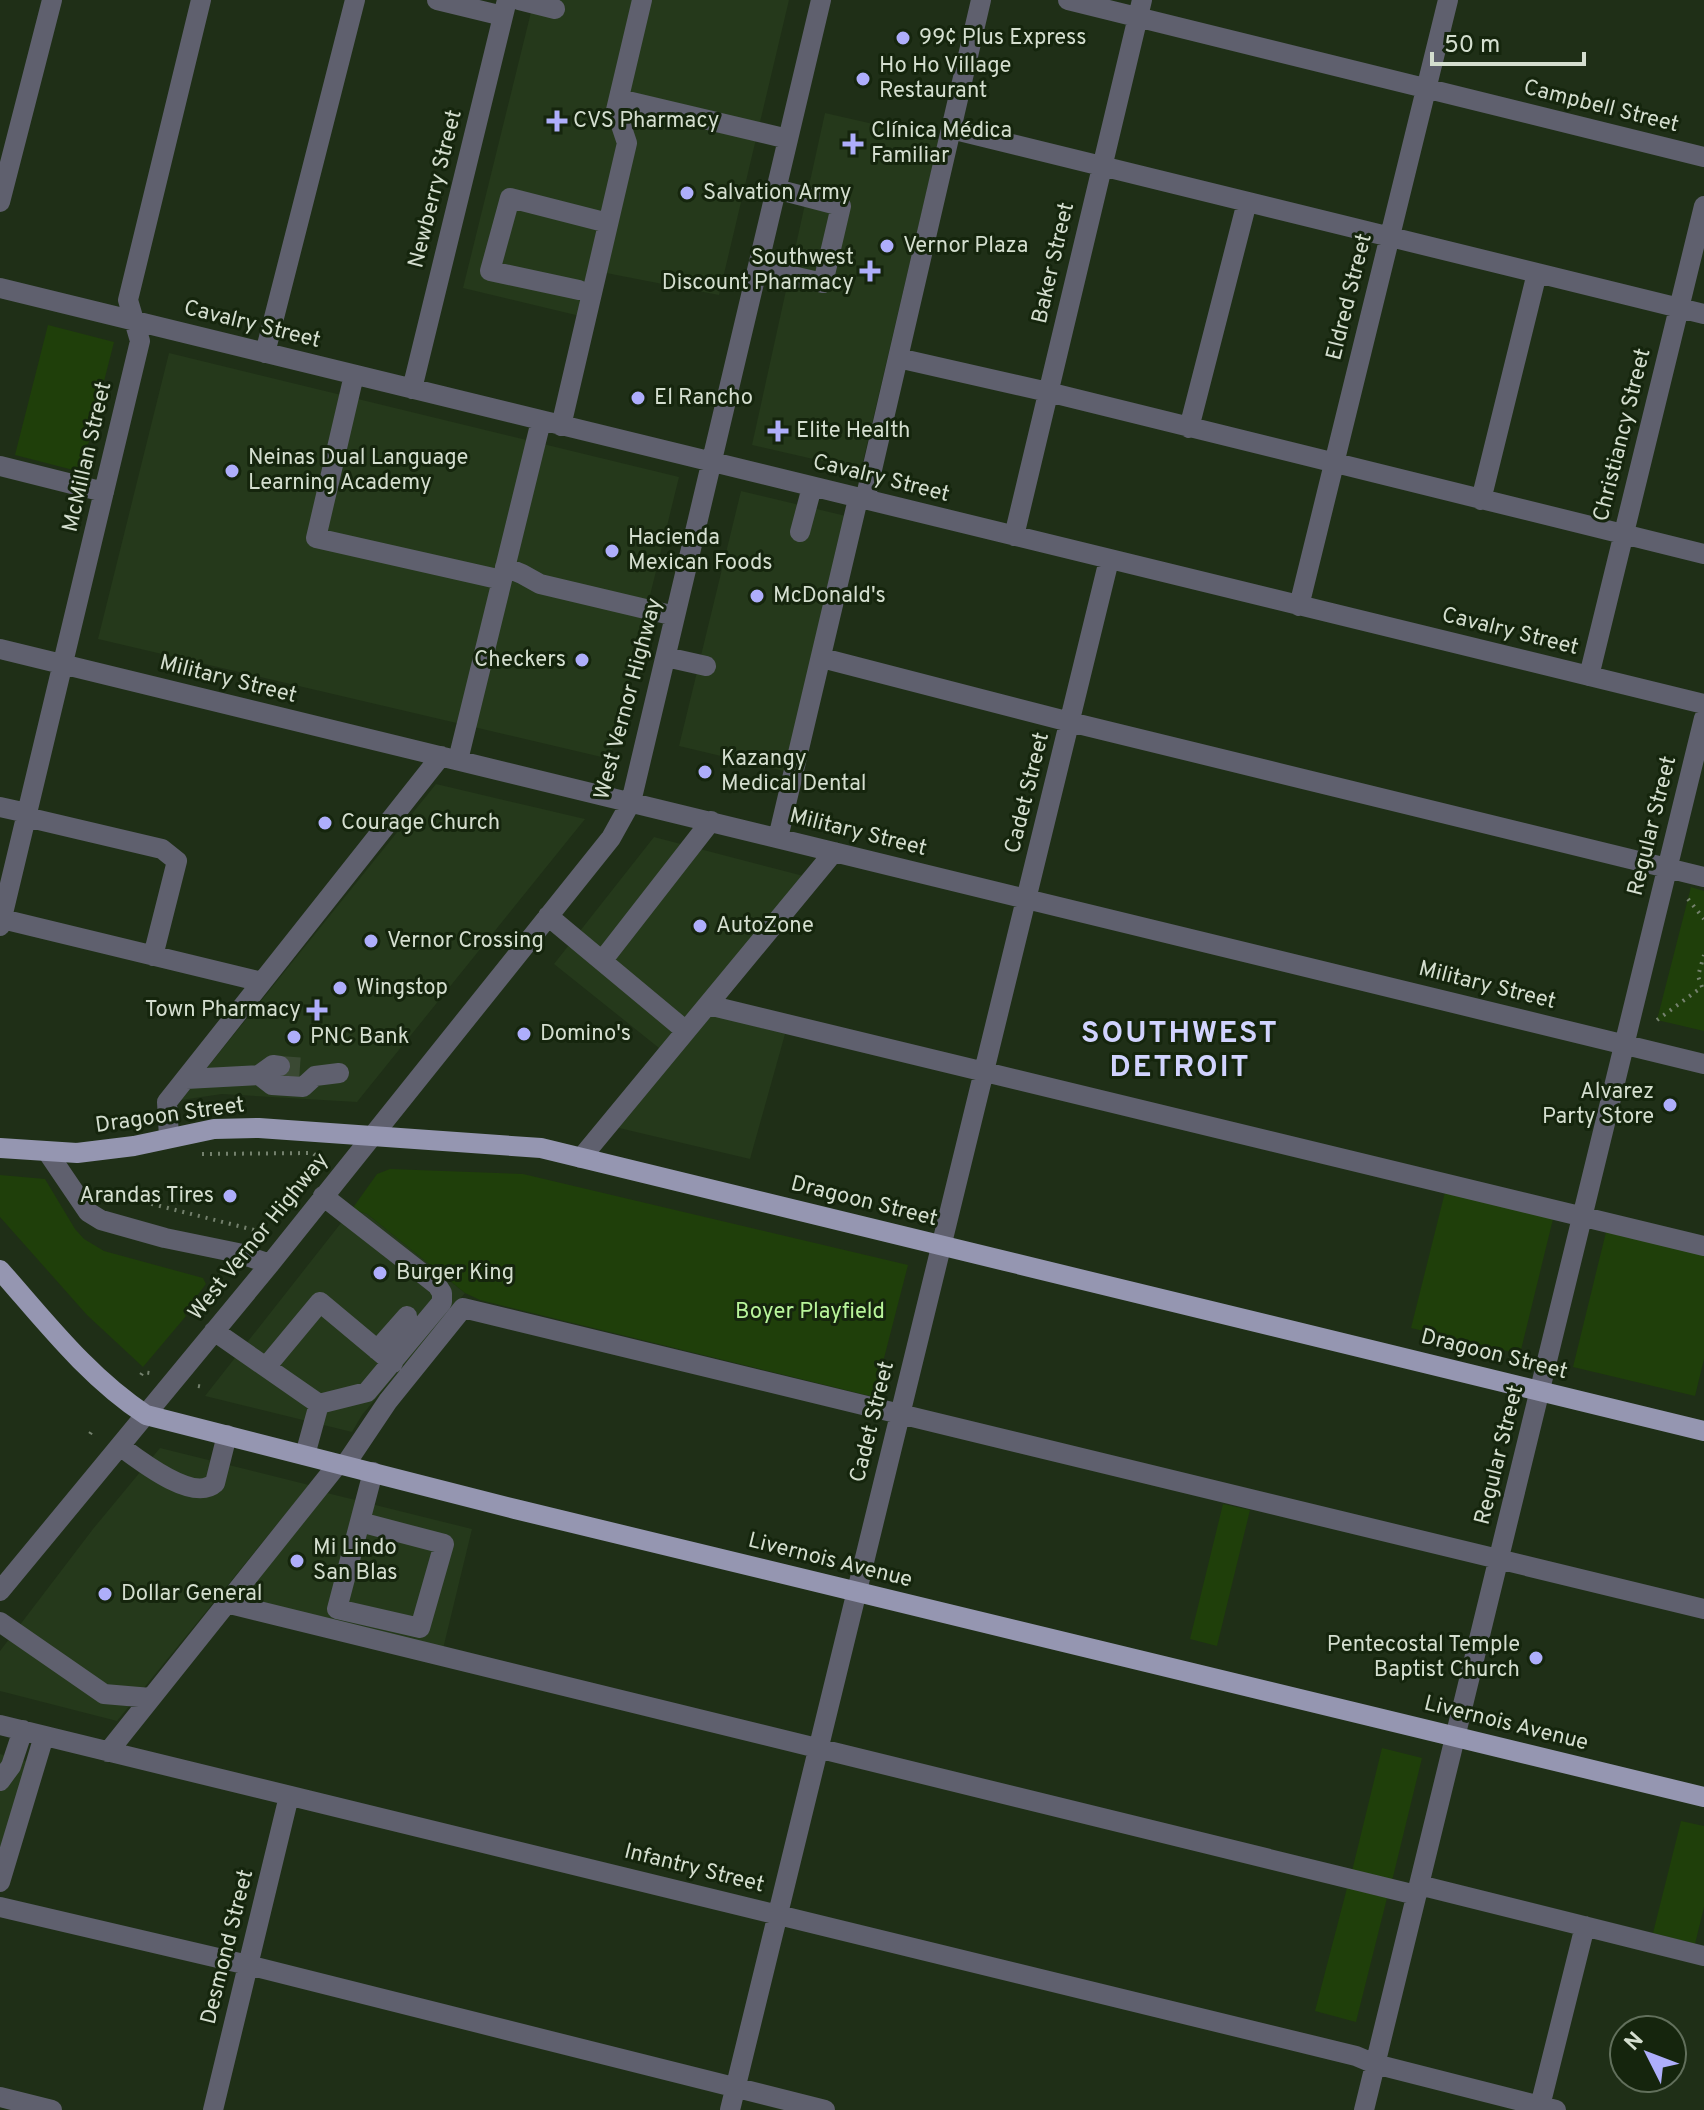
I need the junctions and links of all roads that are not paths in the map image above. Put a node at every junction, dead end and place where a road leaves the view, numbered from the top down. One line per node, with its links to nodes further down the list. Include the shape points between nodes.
1 (52, 0): 21 (street)
2 (201, 0): 32 (street, McMillan Street, via 128,300)
3 (355, 0): 33 (street)
4 (437, 0): 11 (street)
5 (519, 0): 12 (street)
6 (642, 0): 15 (street)
7 (821, 0): 17 (street, West Vernor Highway)
8 (981, 0): 16 (street)
9 (1068, 0): 13 (street, Campbell Street)
10 (1448, 0): 14 (street, Eldred Street)
11 (505, 8): 36 (street, Newberry Street)
12 (555, 9)
13 (1140, 9): 14 (street, Campbell Street); 19 (street, Baker Street)
14 (1426, 88): 18 (street, Campbell Street); 25 (street, Eldred Street)
15 (619, 99): 17 (street); 24 (street, via 616,110 627,143)
16 (951, 129): 19 (street); 34 (street)
17 (788, 139): 20 (street, West Vernor Highway)
18 (1704, 157)
19 (1102, 165): 22 (street); 37 (street, Baker Street)
20 (776, 189): 26 (street, West Vernor Highway); 26 (street, via 841,206 823,283)
21 (0, 202)
22 (1247, 202): 25 (street); 40 (street)
23 (1704, 206): 30 (street, Christiancy Street)
24 (608, 223): 29 (street, via 510,198 490,271); 39 (street)
25 (1389, 238): 27 (street); 42 (street, Eldred Street)
26 (758, 268): 41 (street, West Vernor Highway)
27 (1537, 273): 30 (street); 47 (street)
28 (0, 288): 32 (street, Cavalry Street)
29 (579, 290)
30 (1679, 307): 31 (street); 49 (street, Christiancy Street)
31 (1704, 314)
32 (135, 321): 33 (street, Cavalry Street); 45 (street, McMillan Street, via 140,341)
33 (265, 353): 35 (street, Cavalry Street)
34 (898, 358): 37 (street); 46 (street)
35 (354, 375): 36 (street, Cavalry Street); 53 (street, via 316,538)
36 (412, 389): 38 (street, Cavalry Street)
37 (1048, 392): 40 (street); 50 (street, Baker Street)
38 (541, 421): 39 (street, Cavalry Street); 53 (street)
39 (561, 426): 41 (street, Cavalry Street)
40 (1189, 428): 42 (street)
41 (712, 463): 44 (street, Cavalry Street); 55 (street, West Vernor Highway)
42 (1333, 464): 47 (street); 54 (street, Eldred Street)
43 (0, 466): 45 (street)
44 (812, 487): 46 (street, Cavalry Street); 48 (street)
45 (104, 492): 59 (street, McMillan Street)
46 (862, 499): 50 (street, Cavalry Street); 58 (street)
47 (1481, 500): 49 (street)
48 (800, 532)
49 (1623, 534): 51 (street); 61 (street, Christiancy Street)
50 (1014, 536): 52 (street, Cavalry Street)
51 (1704, 554)
52 (1109, 560): 54 (street, Cavalry Street); 64 (street, Cadet Street)
53 (504, 574): 55 (street, via 522,574 540,584); 65 (street)
54 (1299, 606): 61 (street, Cavalry Street)
55 (675, 616): 57 (street, West Vernor Highway)
56 (0, 649): 59 (street, Military Street)
57 (666, 657): 60 (street); 66 (street, West Vernor Highway)
58 (822, 658): 64 (street); 70 (street)
59 (63, 664): 65 (street, Military Street); 68 (street, McMillan Street)
60 (706, 666)
61 (1589, 676): 62 (street, Cavalry Street)
62 (1704, 704)
63 (1704, 718): 72 (street, Regular Street)
64 (1070, 722): 72 (street); 74 (street, Cadet Street)
65 (450, 758): 66 (street, Military Street); 79 (street)
66 (631, 802): 69 (street, Military Street); 75 (street, West Vernor Highway, via 611,838)
67 (0, 807): 68 (street)
68 (27, 815): 76 (street, McMillan Street); 77 (street, via 162,849 177,861)
69 (711, 821): 70 (street, Military Street); 78 (street)
70 (778, 838): 71 (street, Military Street)
71 (834, 852): 74 (street, Military Street); 80 (street)
72 (1667, 868): 73 (street); 82 (street, Regular Street)
73 (1704, 877)
74 (1027, 898): 82 (street, Military Street); 85 (street, Cadet Street)
75 (548, 916): 78 (street); 89 (street, West Vernor Highway)
76 (1, 923): 77 (street)
77 (153, 956): 79 (street)
78 (602, 961): 81 (street)
79 (262, 982): 88 (street)
80 (708, 1005): 81 (street); 85 (street)
81 (686, 1031): 93 (street)
82 (1624, 1045): 83 (street, Military Street); 95 (street, Regular Street)
83 (1704, 1064)
84 (280, 1066): 87 (street)
85 (984, 1071): 95 (street); 96 (street, Cadet Street)
86 (339, 1073): 87 (street, via 311,1072 303,1087 272,1085)
87 (259, 1075): 88 (street)
88 (186, 1079): 90 (street, via 167,1102)
89 (373, 1135): 90 (main road, Dragoon Street, via 259,1128); 93 (main road, Dragoon Street, via 541,1148); 94 (street, West Vernor Highway)
90 (169, 1137): 92 (main road, Dragoon Street, via 105,1150)
91 (0, 1148): 92 (main road, Dragoon Street)
92 (48, 1153): 98 (street, via 88,1212 101,1220)
93 (581, 1158): 96 (main road, Dragoon Street)
94 (323, 1196): 98 (street, West Vernor Highway); 102 (street, via 442,1293 433,1315)
95 (1582, 1217): 97 (street); 104 (street, Regular Street)
96 (942, 1245): 104 (main road, Dragoon Street); 106 (street, Cadet Street)
97 (1704, 1246)
98 (270, 1264): 101 (street, West Vernor Highway)
99 (0, 1270): 107 (main road, Livernois Avenue, via 80,1360)
100 (407, 1316): 102 (street)
101 (214, 1331): 103 (street); 107 (street, West Vernor Highway)
102 (385, 1356): 103 (street, via 320,1302); 105 (street, via 367,1392)
103 (266, 1367): 105 (street)
104 (1540, 1391): 108 (main road, Dragoon Street); 115 (street, Regular Street)
105 (319, 1404): 111 (street)
106 (901, 1412): 112 (street, via 463,1308); 115 (street); 117 (street, Cadet Street)
107 (146, 1415): 109 (main road, Livernois Avenue); 110 (street, West Vernor Highway)
108 (1704, 1431)
109 (227, 1435): 110 (street, via 215,1483 200,1489 164,1477); 111 (main road, Livernois Avenue)
110 (120, 1446): 116 (street, West Vernor Highway)
111 (305, 1455): 112 (main road, Livernois Avenue)
112 (342, 1464): 113 (main road, Livernois Avenue); 118 (street)
113 (373, 1472): 114 (street); 117 (main road, Livernois Avenue)
114 (360, 1522): 114 (street, via 337,1609 420,1628 444,1544)
115 (1499, 1559): 119 (street); 125 (street, Regular Street)
116 (0, 1591)
117 (855, 1591): 125 (main road, Livernois Avenue); 126 (street, Cadet Street)
118 (226, 1603): 121 (street); 126 (street)
119 (1704, 1609)
120 (0, 1622): 121 (street, via 104,1694)
121 (151, 1698): 127 (street)
122 (0, 1725): 123 (street, Infantry Street)
123 (23, 1730): 124 (street, Infantry Street); 128 (street)
124 (44, 1736): 127 (street, Infantry Street); 131 (street)
125 (1455, 1737): 130 (main road, Livernois Avenue); 132 (street, Regular Street)
126 (817, 1749): 132 (street); 134 (street, Cadet Street)
127 (108, 1752): 129 (street, Infantry Street)
128 (0, 1781)
129 (289, 1796): 134 (street, Infantry Street); 137 (street, Desmond Street)
130 (1704, 1797)
131 (0, 1882)
132 (1418, 1890): 135 (street); 138 (street, Regular Street)
133 (0, 1907): 137 (street)
134 (778, 1914): 138 (street, Infantry Street); 139 (street, Cadet Street)
135 (1585, 1926): 136 (street); 141 (street)
136 (1704, 1956)
137 (248, 1965): 139 (street); 143 (street, Desmond Street)
138 (1375, 2064): 141 (street, Infantry Street); 146 (street, Regular Street)
139 (736, 2088): 144 (street, Cadet Street); 145 (street)
140 (0, 2097): 142 (street)
141 (1548, 2108)
142 (52, 2110)
143 (213, 2110)
144 (730, 2110)
145 (825, 2110)
146 (1364, 2110)

